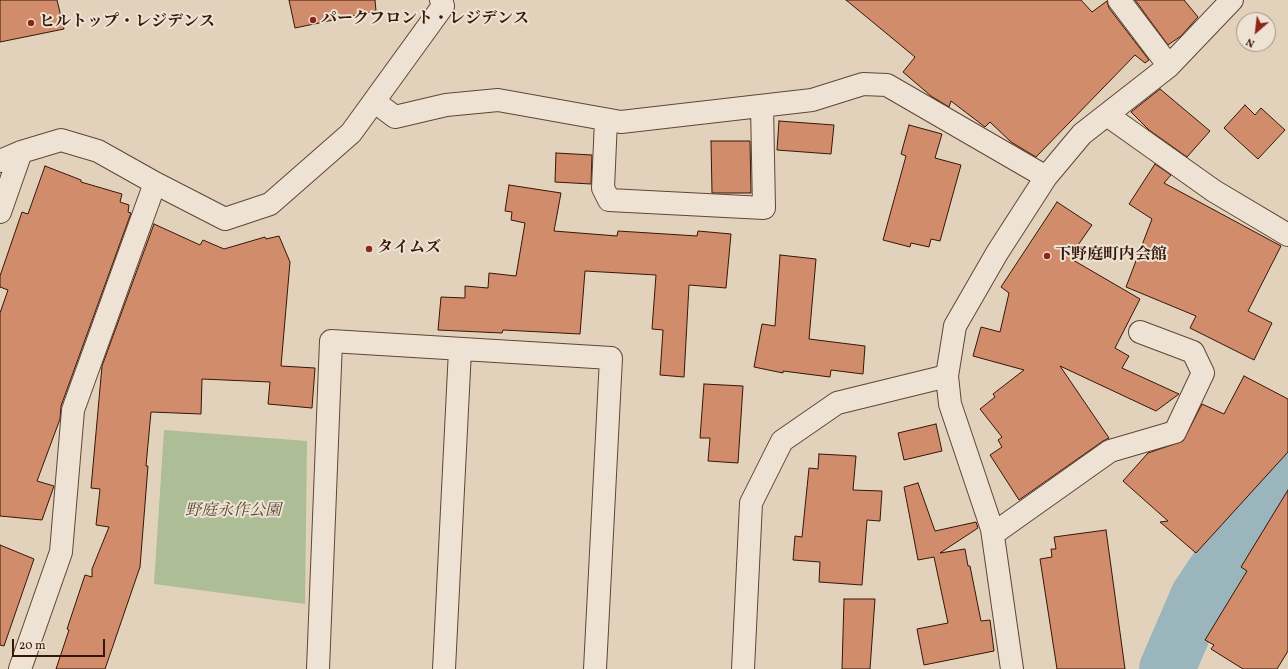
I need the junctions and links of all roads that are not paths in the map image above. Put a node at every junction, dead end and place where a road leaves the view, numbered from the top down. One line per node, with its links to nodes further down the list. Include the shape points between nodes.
1 (441, 0): 5 (street, via 443,6)
2 (1119, 0): 4 (street)
3 (1232, 0): 4 (street)
4 (1169, 66): 7 (street)
5 (375, 102): 8 (street, via 395,117 446,105 498,100); 12 (street, via 351,133 270,204 226,219)
6 (762, 106): 8 (street, via 620,122); 8 (street, via 764,208 609,200 603,188); 11 (street, via 812,100 863,84 887,85)
7 (1107, 114): 11 (street, via 1082,134); 14 (street, via 1214,191)
8 (606, 120)
9 (21, 152): 10 (street); 12 (street, via 61,140 98,151); 13 (street)
10 (0, 161)
11 (1046, 177): 17 (street, via 996,253 955,326)
12 (155, 183): 19 (street, via 73,410 61,552)
13 (0, 212)
14 (1288, 235)
15 (1140, 332): 18 (street, via 1193,352 1203,373 1175,432 1110,451)
16 (460, 350): 20 (street, via 331,341); 21 (street); 22 (street, via 611,358)
17 (947, 376): 18 (street, via 950,404); 23 (street, via 837,403 782,441 751,503)
18 (993, 534): 24 (street)
19 (20, 669)
20 (318, 669)
21 (444, 669)
22 (595, 669)
23 (743, 669)
24 (1012, 669)

